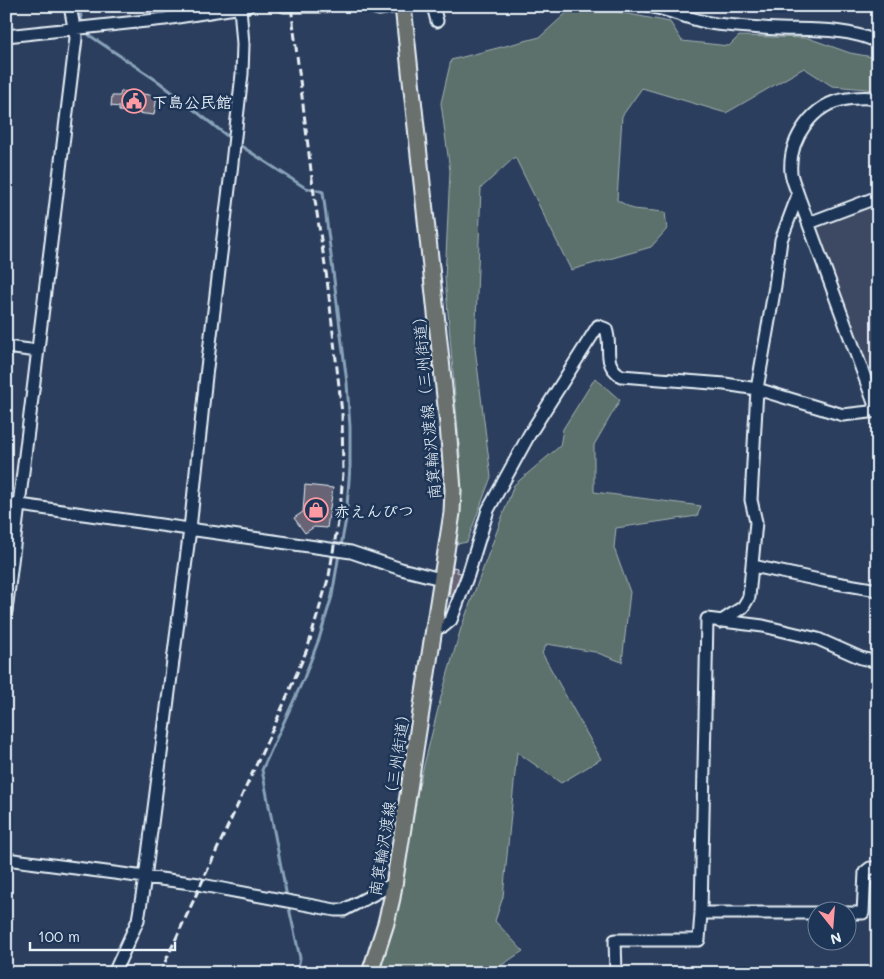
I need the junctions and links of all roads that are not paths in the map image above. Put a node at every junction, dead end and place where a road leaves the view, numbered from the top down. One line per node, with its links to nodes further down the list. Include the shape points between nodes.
1 (70, 6): 12 (street)
2 (284, 6): 3 (street)
3 (326, 6)
4 (367, 6): 5 (street, via 379,9)
5 (398, 6)
6 (403, 6): 27 (main road, 南箕輪沢渡線（三州街道）, via 451,456 452,513)
7 (432, 6): 11 (street)
8 (650, 6): 14 (street, via 714,24 832,30)
9 (244, 7): 10 (street); 25 (street, via 242,74)
10 (166, 13): 12 (street)
11 (437, 21)
12 (75, 29): 13 (street); 20 (street)
13 (6, 36)
14 (878, 42)
15 (878, 100): 16 (street, via 842,100 826,105 805,124 798,135 792,161)
16 (798, 195): 18 (street); 21 (street, via 781,240)
17 (878, 197): 18 (street)
18 (809, 223): 22 (street)
19 (6, 347): 20 (street)
20 (38, 351): 24 (street)
21 (757, 389): 22 (street, via 843,415); 26 (street, via 751,500 756,522); 31 (street, via 621,376 612,370 608,358 606,329 598,326 488,510 451,620)
22 (877, 411)
23 (6, 504): 24 (street)
24 (20, 505): 25 (street); 29 (street)
25 (190, 529): 27 (street, via 351,552); 35 (street)
26 (752, 566): 28 (street); 30 (street, via 749,597 743,607)
27 (442, 579): 31 (main road, 南箕輪沢渡線（三州街道）)
28 (878, 590)
29 (6, 611)
30 (720, 622): 32 (street, via 763,626 818,639); 37 (street, via 707,619)
31 (434, 629): 36 (main road, 南箕輪沢渡線（三州街道）)
32 (878, 662)
33 (6, 860): 35 (street)
34 (878, 868): 39 (street, via 865,872 863,913)
35 (145, 878): 36 (street, via 200,884 335,910 344,910); 40 (street, via 138,920)
36 (393, 884): 41 (main road, 南箕輪沢渡線（三州街道）, via 386,923)
37 (701, 912): 38 (street); 42 (street, via 699,940 615,940)
38 (806, 913)
39 (856, 913)
40 (114, 973)
41 (370, 973)
42 (616, 973)

